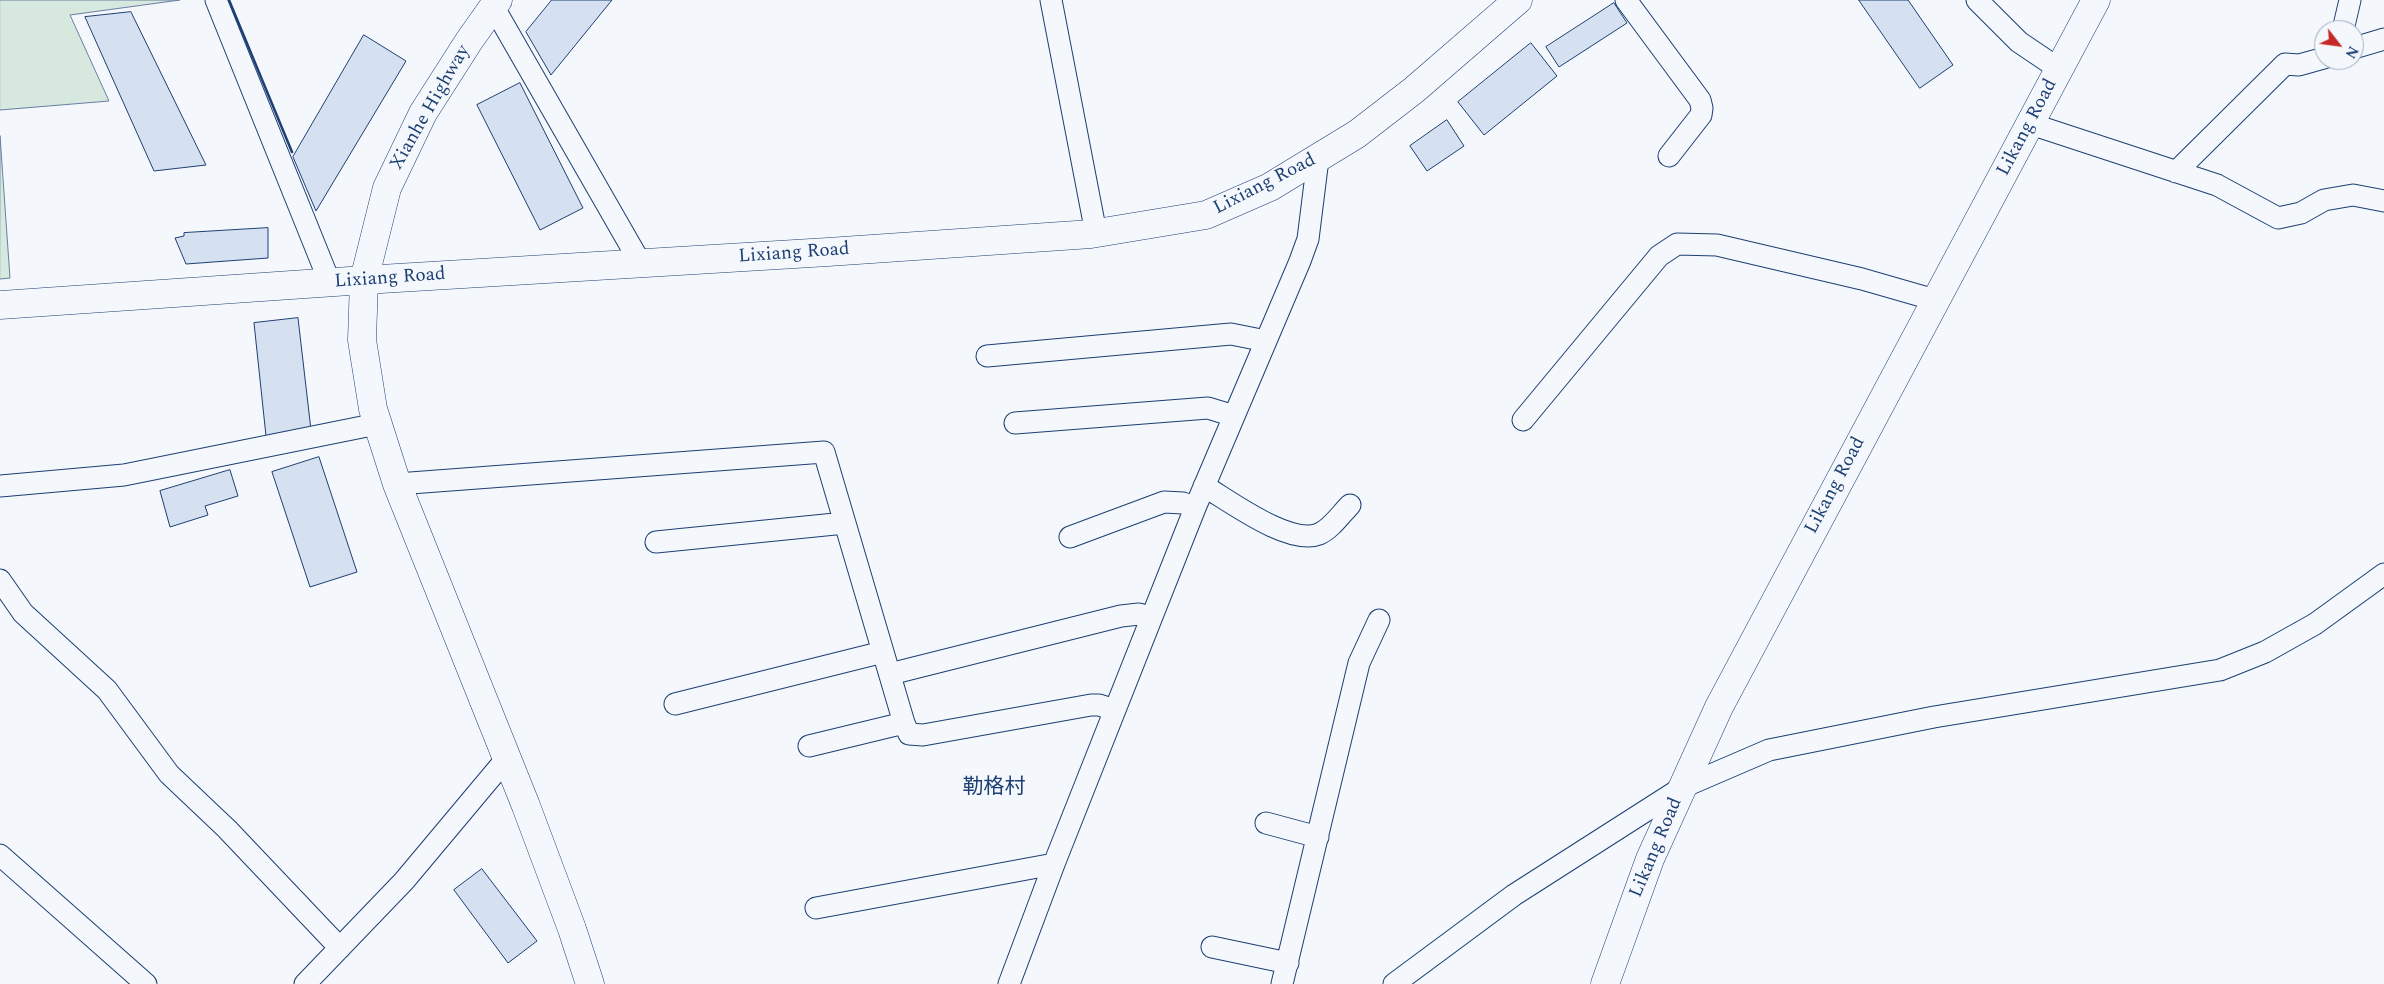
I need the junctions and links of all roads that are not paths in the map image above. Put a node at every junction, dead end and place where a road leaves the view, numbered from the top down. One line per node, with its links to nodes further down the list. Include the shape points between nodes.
1 (216, 0): 22 (street)
2 (1051, 0): 19 (street)
3 (1518, 0): 16 (main road, Lixiang Road, via 1414,90)
4 (1626, 0): 15 (street, via 1700,100 1702,115)
5 (1977, 0): 13 (street, via 2019,42)
6 (2096, 0): 13 (main road, Likang Road)
7 (2350, 0): 9 (street)
8 (495, 3): 20 (street); 21 (main road, Xianhe Highway, via 423,113 387,188)
9 (2345, 20)
10 (2384, 39): 11 (street)
11 (2364, 45)
12 (2314, 61): 17 (street, via 2299,65 2285,64)
13 (2059, 69): 14 (main road, Likang Road)
14 (2030, 124): 17 (street); 23 (main road, Likang Road)
15 (1669, 156)
16 (1318, 159): 19 (main road, Lixiang Road, via 1270,187 1206,215); 25 (street, via 1308,239)
17 (2176, 172): 18 (street, via 2218,185 2278,218 2302,213 2324,200 2353,195)
18 (2384, 200)
19 (1096, 234): 20 (main road, Lixiang Road)
20 (641, 264): 21 (main road, Lixiang Road)
21 (364, 280): 22 (main road, Lixiang Road); 30 (main road, Xianhe Highway, via 362,340)
22 (330, 283): 24 (main road, Lixiang Road)
23 (1935, 300): 28 (street, via 1862,279 1717,245 1677,244 1659,256); 50 (main road, Likang Road, via 1718,707)
24 (0, 305)
25 (1266, 341): 26 (street, via 1231,334); 27 (street)
26 (987, 356)
27 (1234, 416): 29 (street, via 1208,408); 33 (street)
28 (1523, 420)
29 (1015, 423)
30 (377, 424): 31 (main road, Xianhe Highway); 32 (street, via 124,474)
31 (397, 484): 36 (street, via 824,452); 49 (main road, Xianhe Highway)
32 (0, 486)
33 (1204, 486): 34 (street, via 1279,530 1306,537 1321,533); 35 (street)
34 (1350, 504)
35 (1195, 508): 37 (street, via 1183,503 1164,502); 41 (street)
36 (845, 523): 38 (street); 43 (street)
37 (1070, 537)
38 (656, 542)
39 (2384, 574): 50 (street, via 2315,624 2265,652 2220,670 1944,716 1769,750)
40 (0, 580): 57 (street, via 24,613 106,690 169,774 227,829)
41 (1152, 618): 44 (street, via 1139,614 1121,616); 46 (street)
42 (1379, 620): 52 (street, via 1359,663)
43 (883, 652): 44 (street); 45 (street)
44 (890, 674): 47 (street)
45 (675, 704)
46 (1115, 710): 47 (street, via 1099,704 1091,705 918,736 910,734); 54 (street)
47 (904, 723): 48 (street)
48 (809, 746)
49 (507, 758): 57 (street, via 404,881); 61 (main road, Xianhe Highway)
50 (1683, 787): 64 (street, via 1521,890); 65 (main road, Likang Road, via 1650,859)
51 (1266, 823): 52 (street)
52 (1318, 837): 58 (street)
53 (0, 854): 59 (street)
54 (1054, 864): 55 (street); 62 (street)
55 (816, 908)
56 (1212, 947): 58 (street)
57 (340, 948): 60 (street)
58 (1288, 963): 63 (street)
59 (146, 984)
60 (305, 984)
61 (590, 984)
62 (1009, 984)
63 (1282, 984)
64 (1394, 984)
65 (1605, 984)

